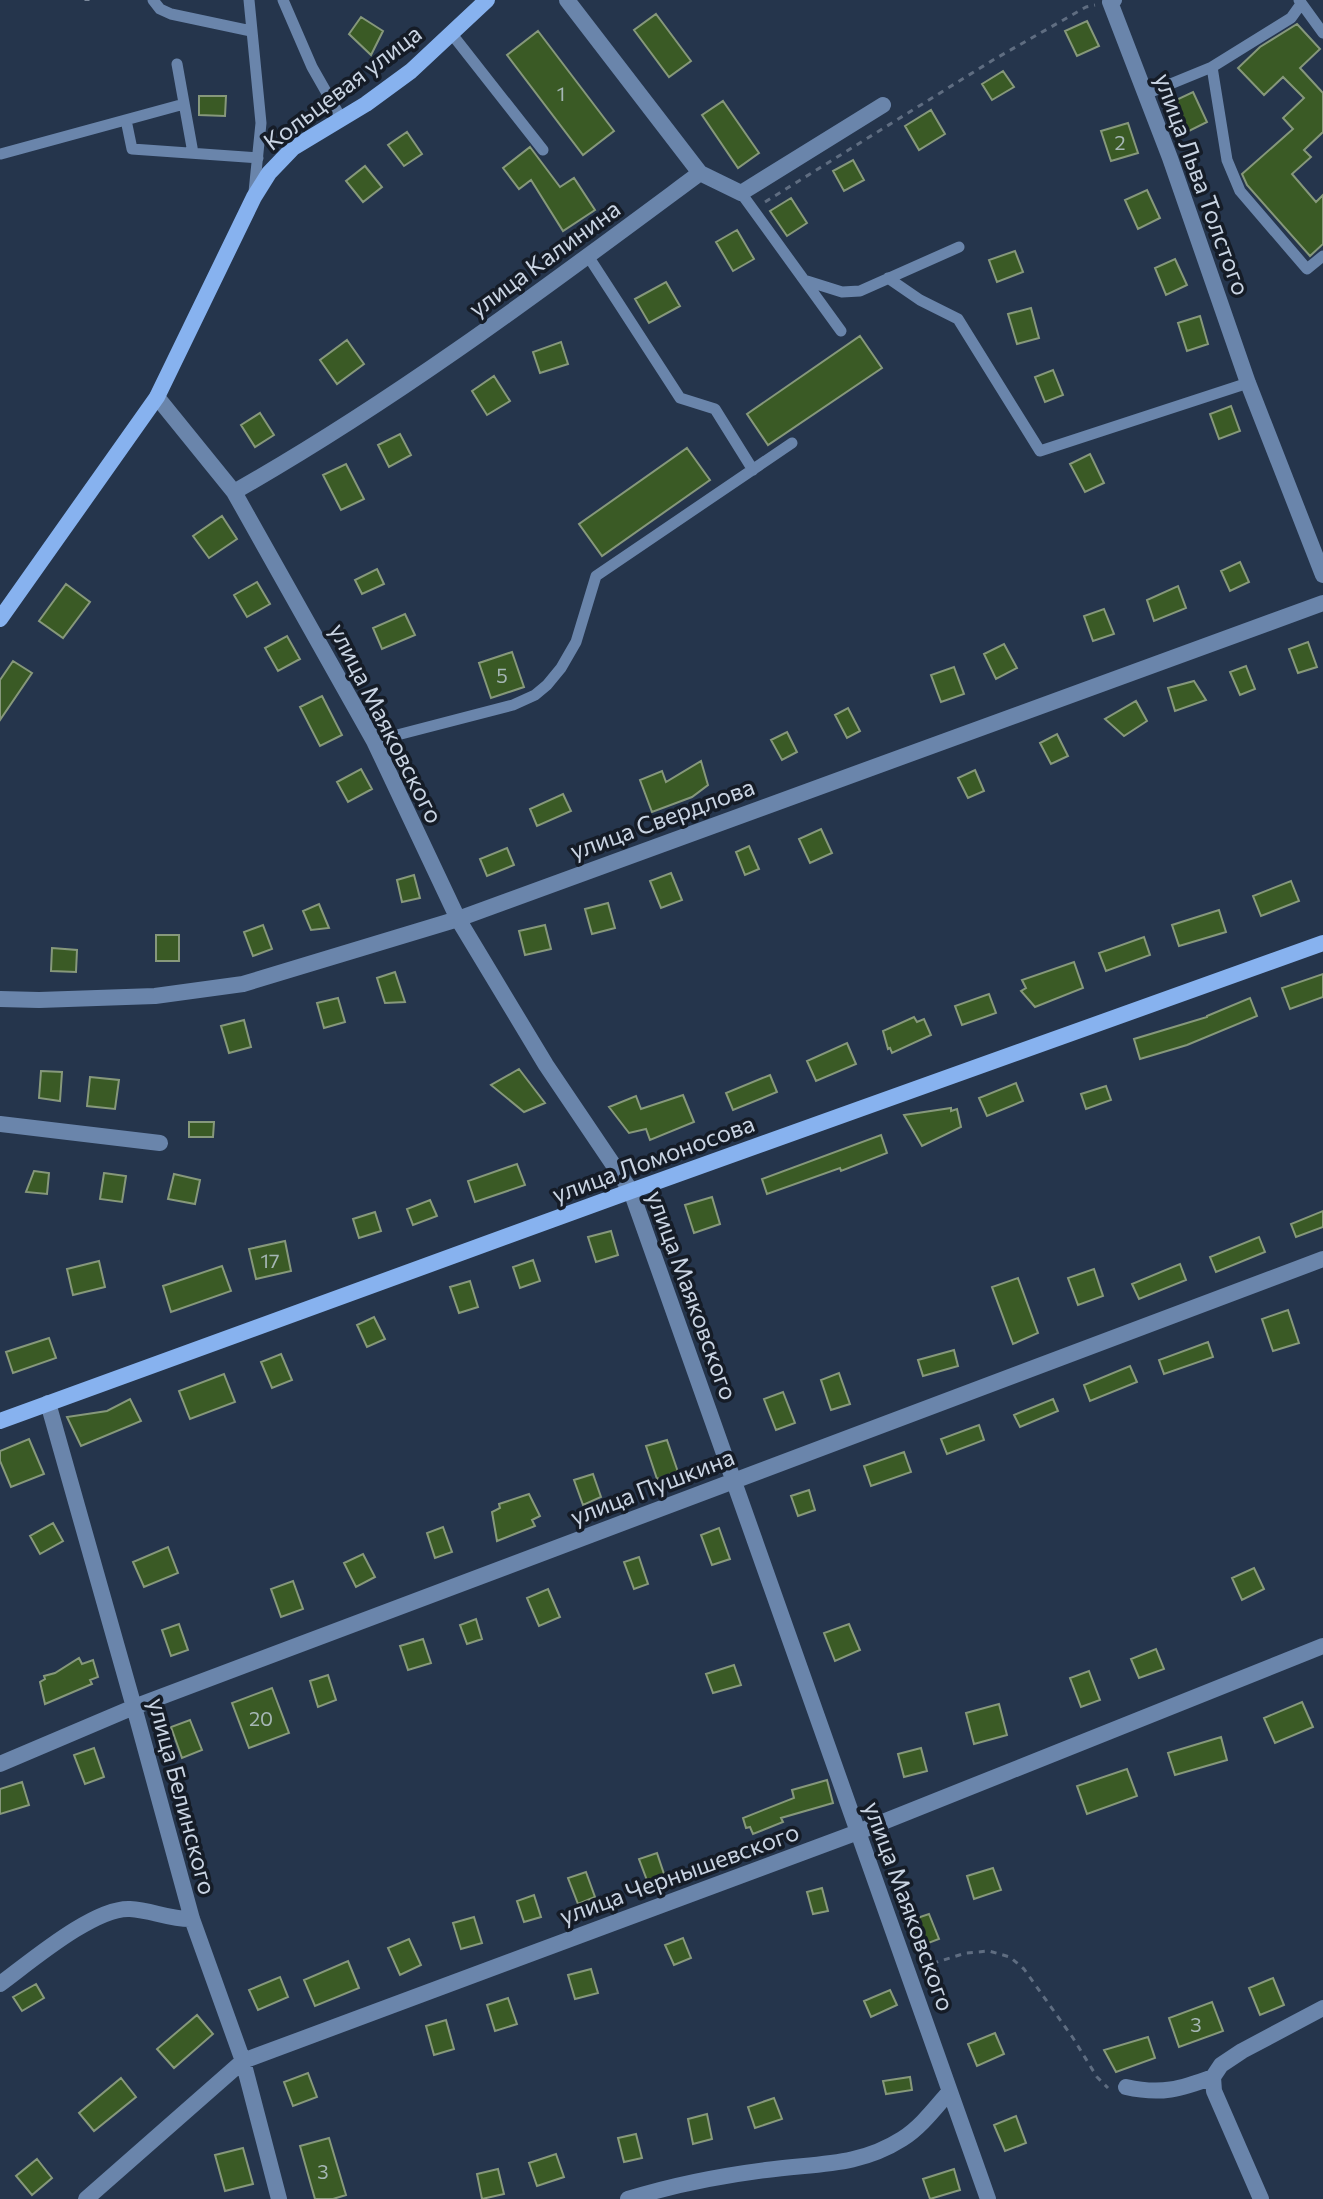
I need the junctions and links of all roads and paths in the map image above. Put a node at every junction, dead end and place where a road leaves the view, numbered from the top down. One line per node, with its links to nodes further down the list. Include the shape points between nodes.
1 (153, 0): 8 (lane, via 171,14)
2 (249, 0): 8 (lane)
3 (283, 0): 16 (lane)
4 (487, 0): 9 (street, Кольцевая улица)
5 (567, 0): 22 (street)
6 (1112, 1): 13 (street, улица Льва Толстого); 25 (path, via 1086,7 993,60)
7 (1300, 2): 10 (lane); 12 (lane, via 1291,18)
8 (251, 31): 21 (lane, via 261,123)
9 (451, 33): 16 (street, Кольцевая улица, via 411,71); 18 (lane)
10 (1323, 33)
11 (177, 64): 14 (lane)
12 (1212, 67): 13 (lane); 28 (lane, via 1227,160 1240,191 1307,269)
13 (1146, 94): 32 (street, улица Льва Толстого)
14 (184, 104): 17 (lane); 19 (lane)
15 (883, 105): 23 (street)
16 (341, 118): 24 (street, Кольцевая улица, via 293,148)
17 (126, 120): 19 (lane, via 132,149); 20 (lane)
18 (543, 150)
19 (193, 153): 21 (lane)
20 (1, 154)
21 (258, 158): 24 (lane)
22 (700, 173): 23 (street); 27 (street, улица Калинина)
23 (741, 193): 25 (lane)
24 (254, 197): 33 (street, Кольцевая улица)
25 (753, 209): 30 (lane)
26 (959, 247): 29 (lane)
27 (588, 256): 35 (lane, via 680,398 715,409); 36 (street, улица Калинина, via 423,375)
28 (1323, 256)
29 (888, 278): 30 (lane, via 860,291 842,292); 32 (lane, via 958,319 1040,451)
30 (806, 281): 31 (lane)
31 (841, 331)
32 (1248, 383): 37 (street, улица Льва Толстого)
33 (157, 397): 36 (street, улица Маяковского); 39 (street, Кольцевая улица)
34 (792, 443): 35 (lane)
35 (753, 470): 40 (lane, via 596,576 576,642 561,668 535,695)
36 (234, 492): 40 (street, улица Маяковского)
37 (1323, 575)
38 (1323, 603): 41 (street, улица Свердлова)
39 (0, 619)
40 (374, 741): 41 (street, улица Маяковского)
41 (458, 919): 43 (street, улица Свердлова, via 243,984 155,996); 46 (street, улица Маяковского, via 546,1065)
42 (1323, 943): 46 (street, улица Ломоносова)
43 (0, 999)
44 (0, 1124): 45 (street)
45 (160, 1143)
46 (631, 1191): 48 (street, улица Ломоносова); 50 (street, улица Маяковского)
47 (1323, 1259): 50 (street, улица Пушкина)
48 (48, 1403): 49 (street, улица Ломоносова); 52 (street, улица Белинского)
49 (0, 1421)
50 (733, 1480): 52 (street, улица Пушкина); 54 (street, улица Маяковского)
51 (1323, 1646): 54 (street, улица Чернышевского)
52 (134, 1707): 53 (street, улица Пушкина); 55 (street, улица Белинского)
53 (0, 1764)
54 (858, 1832): 56 (street, улица Маяковского); 59 (street, улица Чернышевского)
55 (192, 1919): 57 (street, via 111,1911); 59 (street, улица Белинского)
56 (907, 1971): 61 (path, via 966,1953 989,1951 1010,1957 1024,1969 1097,2077 1112,2093); 62 (street, улица Маяковского)
57 (0, 1984)
58 (1323, 2008): 60 (street, via 1242,2051)
59 (243, 2061): 63 (street, улица Чернышевского); 64 (street, улица Белинского)
60 (1213, 2077): 61 (street, via 1155,2092); 67 (street, via 1214,2091)
61 (1126, 2087)
62 (950, 2091): 65 (street, via 920,2126 854,2160 734,2174); 66 (street, улица Маяковского)
63 (86, 2199)
64 (279, 2199)
65 (628, 2199)
66 (988, 2199)
67 (1261, 2199)

